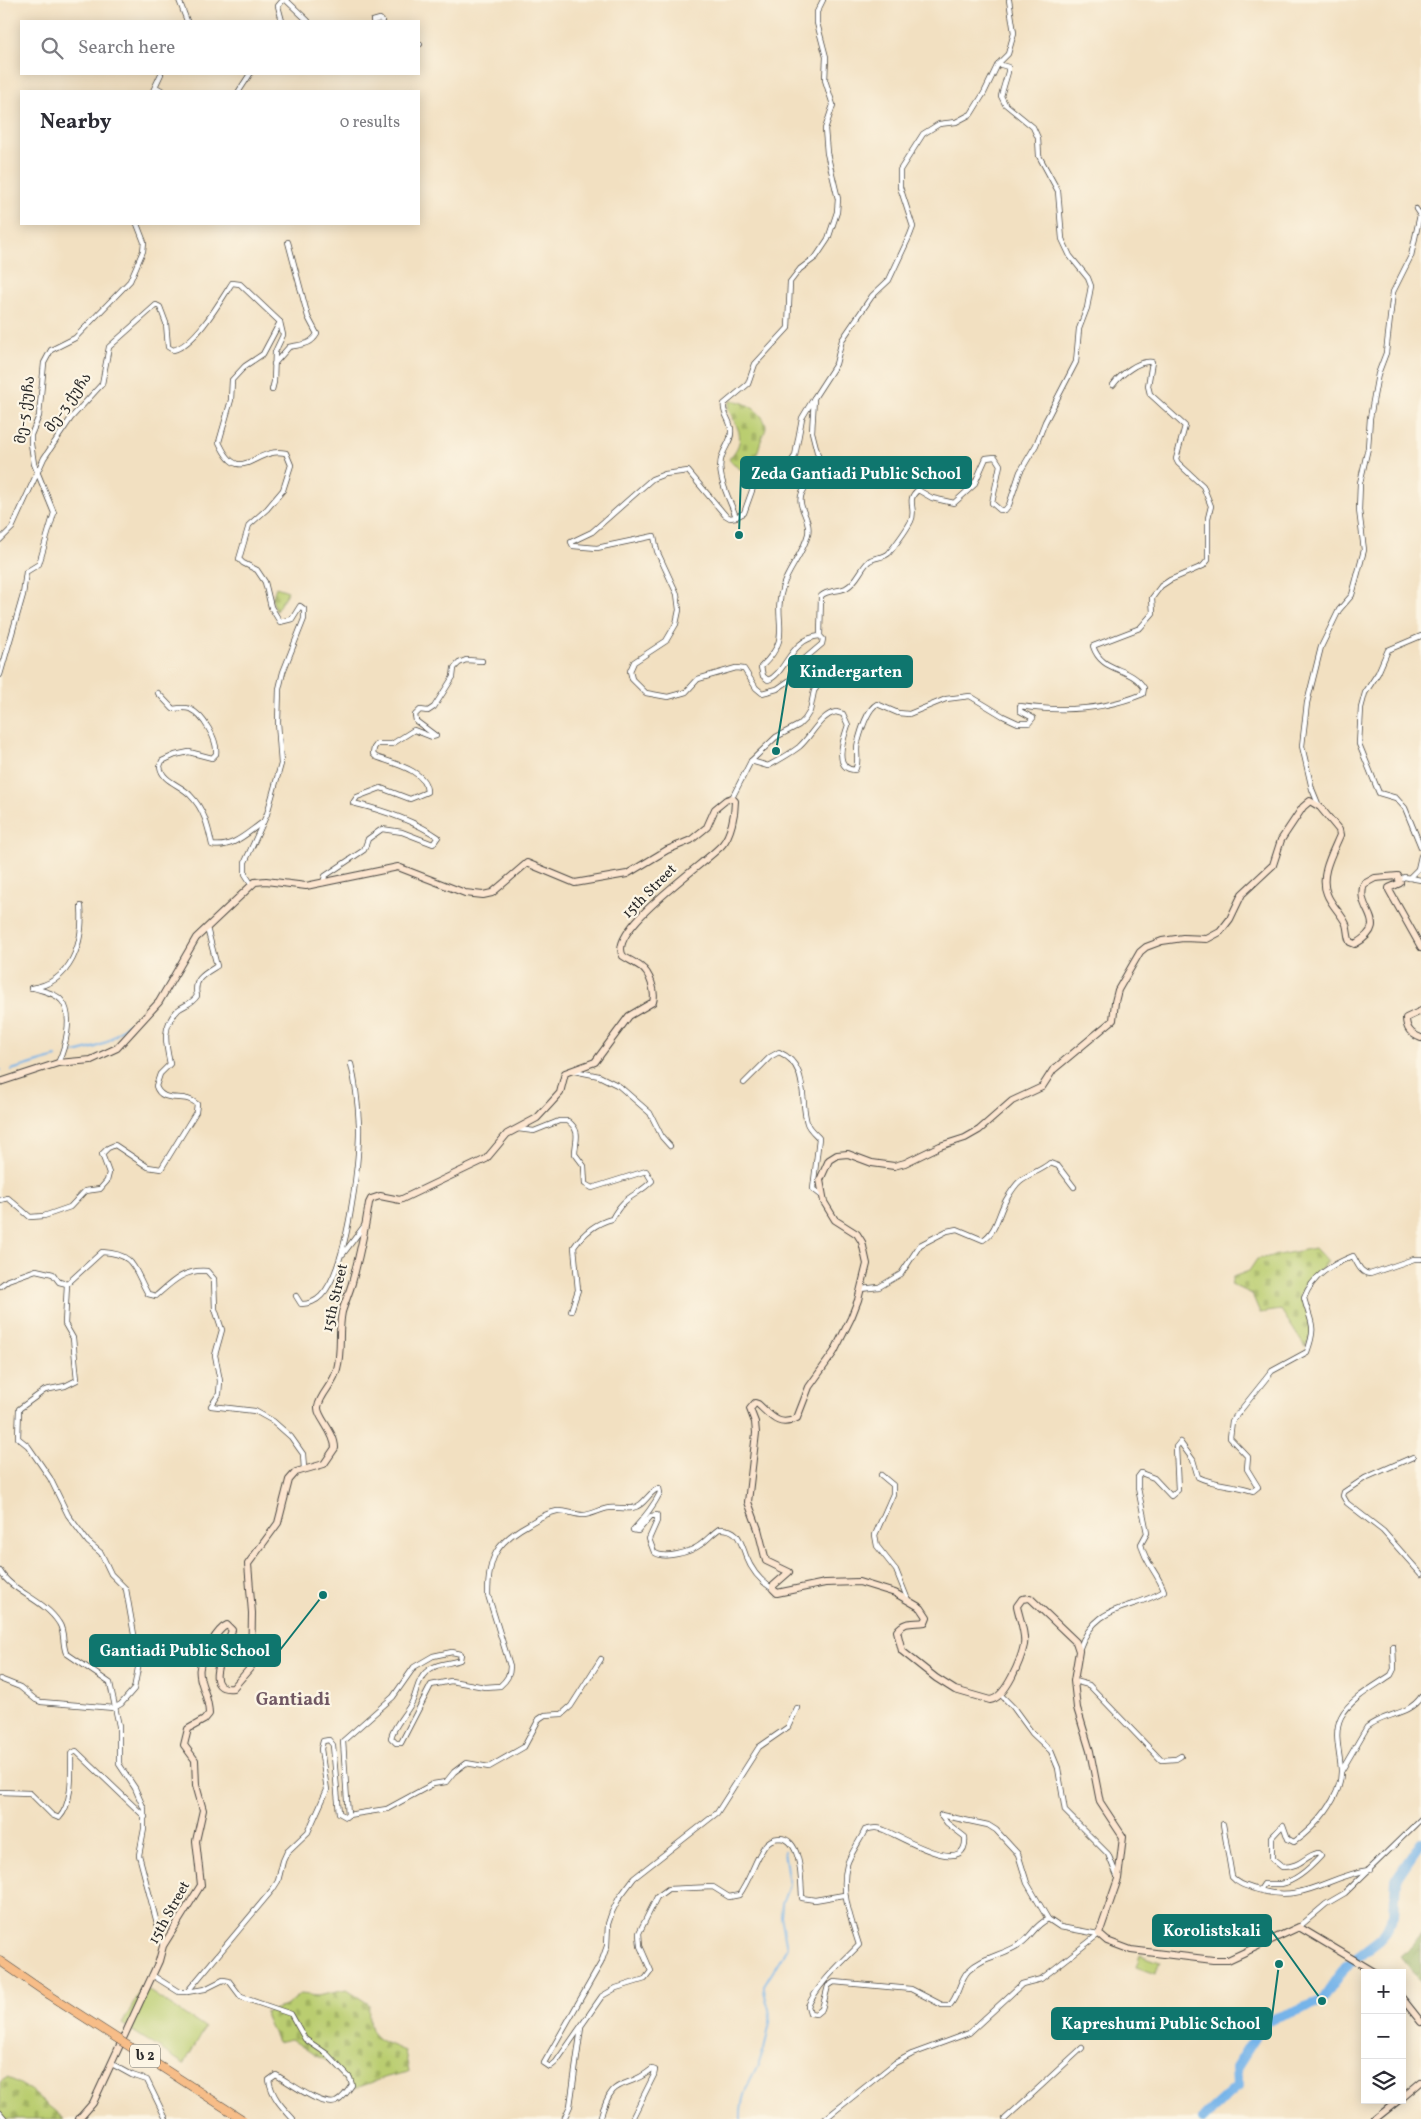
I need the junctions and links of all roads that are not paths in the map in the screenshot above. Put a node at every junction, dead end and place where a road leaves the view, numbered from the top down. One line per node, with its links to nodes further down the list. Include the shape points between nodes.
1 (179, 0): 5 (street)
2 (284, 0): 6 (street, via 278,6); 7 (street)
3 (823, 0): 22 (street, via 817,12 817,24 833,105 825,128 838,199 837,212 828,239 790,282 788,328 756,364 748,384 724,404 731,435 720,466)
4 (1009, 0): 8 (street, via 1014,33 1012,46)
5 (187, 20)
6 (282, 20)
7 (307, 20)
8 (998, 64): 20 (street, via 971,114 956,122 939,124 923,134 900,170 900,187 913,226 910,235 890,280 872,296 842,340 836,364); 24 (street, via 1008,68 1001,96 1005,104 1033,127 1038,138 1039,156 1058,191 1062,239 1070,256 1088,278 1087,308 1079,329 1076,362 1044,422 1005,510 992,503 1000,465 995,457 986,458 974,485 954,503 932,498 918,490 912,494 911,520 888,553 868,562 855,581 846,587 821,596)
9 (161, 75): 11 (street)
10 (249, 75): 12 (street)
11 (155, 89)
12 (240, 90)
13 (1416, 209): 32 (street, via 1420,215 1411,256 1392,292 1386,352 1378,374 1360,483 1359,510 1364,550 1352,595 1339,610 1322,647 1307,703 1302,746 1312,789)
14 (137, 225): 21 (street, მე-5 ქუჩა, via 144,242 143,252 130,281 75,338 57,346 47,355 39,416 31,435 34,464)
15 (288, 242): 17 (street, via 308,317 317,334 306,345 289,347)
16 (280, 322): 17 (street, via 283,335 275,352); 21 (street, მე-3 ქუჩა, via 240,284 232,283 210,318 179,349 173,350 168,347 166,323 160,307 156,306 109,347 102,384 71,418 44,458); 33 (street, via 263,354 232,380 231,400 218,442 235,464 245,466 256,459 282,452 286,453 291,465 283,490 249,526 239,559 257,570 280,622 292,619 300,606 304,609 304,619 279,690 281,764)
17 (274, 364): 19 (street)
18 (1114, 385): 30 (street, via 1119,376 1152,362 1150,394 1185,426 1176,459 1203,486 1211,506 1208,560 1203,566 1161,586 1152,598 1153,613 1140,628 1093,646 1096,657 1105,665 1129,673 1144,688 1143,694 1094,707 1020,706 1020,711 1033,718 1029,723 1018,723 970,696 946,699 909,714 877,704 868,712 858,743 858,766 855,770 843,762 841,747 848,724 843,714 836,712 825,717 801,746 788,755 768,766)
19 (272, 390)
20 (814, 398): 22 (street, via 800,423 796,456 791,462 762,475 754,485 744,513); 24 (street, via 812,432 824,479 817,485 806,487 800,497 808,534 783,585 779,603 780,644 761,667 763,676 768,680 774,678 798,646)
21 (39, 473): 23 (street, via 12,528); 28 (street, via 54,514 39,564 26,572)
22 (736, 517): 27 (street, via 725,515 688,471 665,474 638,490 592,532 571,542 573,546 597,548 654,536 657,551 677,594 679,610 676,624 666,641 634,662 630,671 632,679 646,693 668,698 686,692 698,680 736,668 744,669 762,694 769,693)
23 (0, 540)
24 (820, 636): 27 (street, via 822,644 802,661)
25 (1421, 636): 34 (street, via 1388,650 1362,699 1358,744 1378,793 1396,798 1405,808)
26 (482, 661): 39 (street, via 459,663 434,707 415,714 416,721 436,736 414,730 392,744 377,744 374,748 376,757 403,766 421,778 427,792 410,799 381,788 357,798 353,803 386,812 426,830 438,837 433,844 402,832 382,829 368,839 364,850 325,876)
27 (803, 671): 30 (street, via 826,659 833,664 814,691 810,711 800,725 776,737)
28 (0, 674)
29 (158, 693): 33 (street, via 173,709 187,708 196,713 217,748 212,758 189,752 162,761 160,766 164,776 191,795 201,810 212,845 223,847 233,843)
30 (751, 761): 31 (street)
31 (732, 798): 39 (street, via 720,804 707,827 691,840 667,850 634,872 619,876 575,883 528,863 492,893 483,895 465,893 398,867); 48 (street, 15th Street, via 735,811 723,843 637,920 620,948 622,956 642,967 647,974 654,992 653,1002 629,1016 595,1062)
32 (1320, 807): 37 (street, via 1339,830 1324,885 1346,924 1350,942 1355,944 1371,934 1364,884 1375,878 1398,876); 54 (street, via 1312,801 1303,807 1281,840 1273,865 1242,894 1220,932 1207,939 1162,941 1146,946 1140,952 1118,990 1113,1020 1053,1070 1042,1086 1012,1100 966,1138 904,1163 884,1165 848,1154 838,1155 829,1160 821,1175)
33 (264, 821): 40 (street, via 245,862 245,874)
34 (1421, 847)
35 (1421, 856): 36 (street, via 1418,870)
36 (1409, 878): 37 (street); 38 (street)
37 (1400, 880): 43 (street, via 1400,884 1389,890)
38 (1421, 880)
39 (323, 883): 40 (street, via 297,886 258,881)
40 (252, 884): 42 (street)
41 (82, 906): 46 (street, via 83,921 73,961 52,982 30,988 50,993 62,1001 66,1011 67,1043)
42 (207, 928): 46 (street, via 192,944 159,1002 117,1048 91,1060); 55 (street, via 218,966 197,980 194,1001 178,1010 170,1021 165,1039 170,1064 160,1074 156,1086 163,1096 193,1100 197,1104 196,1112 161,1169 148,1168 115,1145 102,1154 109,1173 105,1184 100,1189 85,1191 70,1207 30,1217 8,1198)
43 (1421, 947)
44 (1421, 1011): 45 (street, via 1406,1018 1408,1029)
45 (1419, 1036)
46 (58, 1063): 49 (street)
47 (351, 1064): 57 (street, via 359,1127 357,1164)
48 (570, 1070): 51 (street, 15th Street, via 563,1075 560,1093 550,1104 537,1118); 52 (street, via 604,1078 619,1086 650,1113)
49 (0, 1082)
50 (744, 1083): 54 (street, via 779,1052 793,1063 803,1083 807,1124 819,1138 813,1189)
51 (516, 1129): 56 (street, 15th Street, via 477,1164 400,1200 374,1198 369,1204); 63 (street, via 534,1131 559,1121 568,1121 578,1134 575,1154 584,1166 585,1184 592,1188 646,1171 652,1181 620,1204 612,1219 602,1222 574,1247 578,1290)
52 (670, 1146)
53 (1074, 1187): 61 (street, via 1058,1166 1050,1164 1020,1181 1006,1200 992,1234 983,1240 958,1230 948,1231 920,1245 901,1274 879,1286)
54 (822, 1196): 61 (street, via 835,1220 857,1234 862,1242 867,1264)
55 (0, 1200)
56 (366, 1222): 57 (street); 65 (street, 15th Street, via 342,1310 334,1380 318,1407 331,1429 335,1448 324,1464)
57 (342, 1256): 62 (street, via 322,1295 309,1304 301,1304)
58 (1421, 1260): 72 (street, via 1414,1259 1365,1274 1354,1256 1320,1274 1310,1285 1304,1298 1314,1332 1307,1352 1272,1371 1232,1421 1230,1438 1248,1458 1247,1469 1258,1487 1253,1491 1240,1486 1209,1483 1198,1477 1193,1460 1180,1442 1176,1447 1178,1490 1175,1494 1171,1496 1154,1478 1141,1473 1138,1488 1147,1533 1141,1544 1144,1557 1164,1591 1108,1612 1083,1639)
59 (67, 1284): 60 (street, via 59,1282 53,1274 36,1270); 65 (street, via 102,1252 129,1258 148,1294 156,1296 182,1275 207,1271 214,1279 215,1308 222,1330 215,1355 220,1382 211,1406 256,1411 273,1422 291,1436 303,1454); 78 (street, via 65,1324 76,1347 77,1380 46,1390 19,1409 18,1438 28,1446 50,1478 68,1516 88,1542 101,1552 111,1574 126,1589 139,1663 134,1688)
60 (0, 1286)
61 (862, 1289): 69 (street, via 840,1340 808,1387 797,1418 788,1423 780,1422 758,1404 751,1406 756,1433 750,1509 766,1561 789,1572)
62 (296, 1296)
63 (571, 1311)
64 (1412, 1457): 68 (street, via 1365,1478 1343,1496 1347,1503 1383,1531)
65 (304, 1469): 94 (street, 15th Street, via 289,1480 278,1523 248,1564 252,1613 251,1666 233,1688 221,1685 216,1679 216,1668 232,1630 227,1625 215,1637 202,1659 200,1679 209,1714 188,1729 184,1741 196,1760 196,1785 202,1806 196,1840 201,1885)
66 (881, 1474): 70 (street, via 893,1485 893,1494 877,1527 877,1546 896,1570)
67 (0, 1571): 78 (street, via 9,1583 39,1601 59,1622 66,1653 106,1679 113,1692)
68 (1421, 1574)
69 (772, 1589): 70 (street, via 780,1592 825,1583 859,1582); 83 (street, via 753,1569 740,1537 732,1531 719,1529 698,1547 682,1552 663,1556 654,1552 649,1539 657,1515 638,1531 634,1530 658,1498 659,1488 634,1508 606,1508 583,1515 557,1511 547,1514 500,1544 490,1567 488,1595 510,1666 506,1680 500,1686 485,1687 452,1682 431,1685 401,1743 396,1743 391,1738 392,1732 412,1702 423,1676 432,1667 460,1660 461,1654 452,1652 433,1656 414,1667 393,1697 342,1742)
70 (908, 1600): 76 (street, via 921,1608 927,1619 921,1623 908,1622 898,1628 902,1651 955,1690 990,1700)
71 (1393, 1646): 81 (street, via 1394,1669 1391,1675 1348,1707 1341,1717 1338,1739)
72 (1079, 1651): 75 (street); 76 (street, via 1071,1636 1038,1605 1030,1598 1022,1599 1017,1606 1024,1645)
73 (601, 1659): 83 (street, via 571,1706 562,1714 545,1715 539,1719 527,1743 512,1755 489,1767 466,1763 446,1782 433,1784 387,1809)
74 (0, 1679): 78 (street, via 20,1686 41,1702)
75 (1074, 1681): 80 (street, via 1089,1684 1161,1760); 88 (street, via 1077,1708 1100,1802 1124,1837)
76 (1001, 1694): 88 (street, via 1032,1734 1051,1751 1058,1768 1065,1811 1108,1854)
77 (1421, 1696): 81 (street, via 1407,1710 1367,1727)
78 (114, 1708): 84 (street, via 119,1726 119,1764 141,1799)
79 (797, 1708): 101 (street, via 788,1727 759,1747 717,1813 634,1878 619,1898 608,1924 607,1946 601,1963 568,2017 544,2063 546,2067 556,2062)
80 (1181, 1756)
81 (1341, 1772): 89 (street, via 1326,1812 1306,1834 1292,1842 1283,1825 1272,1837 1272,1859 1282,1867 1303,1863 1318,1852 1321,1856 1297,1876 1282,1884 1264,1884)
82 (0, 1792): 84 (street, via 30,1793 59,1818 70,1786 71,1754 76,1751)
83 (348, 1815): 98 (street, via 343,1817 339,1813 334,1751 332,1742 325,1739 321,1749 327,1790 314,1822 287,1852 273,1889)
84 (145, 1817): 94 (street, via 139,1856)
85 (1421, 1819): 87 (street)
86 (1224, 1824): 89 (street, via 1232,1877)
87 (1370, 1870): 89 (street, via 1354,1872 1310,1891); 92 (street)
88 (1118, 1880): 93 (street)
89 (1260, 1890)
90 (844, 1895): 91 (street, via 847,1863 865,1830 874,1827 922,1849 949,1855 958,1853 964,1848 965,1837 941,1815 975,1821 996,1830 1018,1854 1027,1883); 91 (street, via 859,1946 837,1965 814,1994 808,2006 810,2013 816,2014 822,2009 828,1986 834,1982 912,1989 942,2005 950,2005 957,1998 968,1972 986,1959 1024,1942 1037,1924); 101 (street, via 814,1900 802,1898 794,1846 778,1838 764,1846 750,1879 739,1895 729,1897 713,1887 668,1889 657,1898 639,1933 640,1946 650,1972 645,1979 602,1996)
91 (1048, 1919): 93 (street, via 1060,1927)
92 (1299, 1927): 93 (street, via 1228,1960 1131,1950 1107,1941); 96 (street)
93 (1099, 1934): 116 (street, via 1041,1978 1022,1984 969,2033 895,2063)
94 (163, 1946): 97 (street, 15th Street)
95 (0, 1961): 111 (highway, ს 2, bridge)
96 (1371, 1969)
97 (152, 1975): 98 (street, via 179,1992); 103 (street, 15th Street)
98 (187, 1992): 112 (street, via 205,1990 224,1980 229,1981 241,1998 291,2014 305,2039 328,2054 350,2078 352,2085 346,2094 336,2102 325,2103 276,2075 269,2080 278,2103)
99 (1406, 2003): 100 (street)
100 (1421, 2022)
101 (581, 2027): 113 (street, via 570,2106)
102 (1082, 2048): 117 (street)
103 (112, 2064): 109 (street, 15th Street, via 93,2103); 110 (street, via 132,2076 147,2080)
104 (1421, 2082): 105 (street)
105 (1406, 2095)
106 (1394, 2104): 118 (street)
107 (0, 2113): 108 (street)
108 (5, 2119)
109 (79, 2119)
110 (166, 2119)
111 (242, 2119)
112 (293, 2119)
113 (564, 2119)
114 (600, 2119): 115 (street, via 612,2089 652,2069 655,2072 653,2078)
115 (632, 2119)
116 (825, 2119)
117 (1005, 2119)
118 (1375, 2119)

